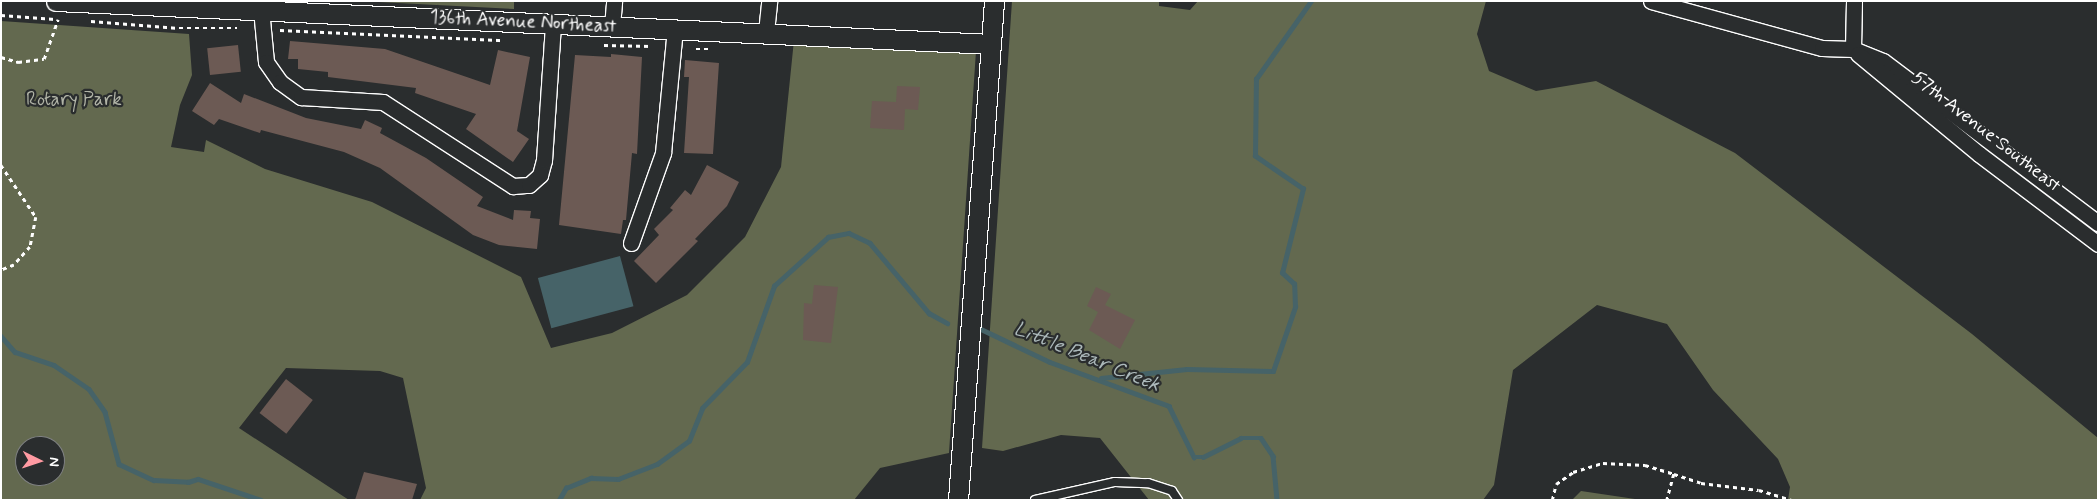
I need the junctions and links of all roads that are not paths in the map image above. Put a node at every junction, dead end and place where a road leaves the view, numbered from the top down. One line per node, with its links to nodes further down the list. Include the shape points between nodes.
1 (614, 1): 10 (street)
2 (769, 1): 12 (street)
3 (994, 1): 13 (street)
4 (1651, 1): 14 (street, 57th Avenue Southeast, via 1822,48)
5 (1854, 1): 14 (street)
6 (100, 2): 7 (street, 136th Avenue Northeast); 8 (street, 136th Avenue Northeast)
7 (57, 10)
8 (261, 10): 9 (street, 136th Avenue Northeast); 9 (street, via 266,62 280,82 301,97 383,102 513,186 529,185 540,175)
9 (553, 24): 10 (street, 136th Avenue Northeast)
10 (612, 26): 11 (street, 136th Avenue Northeast)
11 (675, 29): 12 (street, 136th Avenue Northeast); 18 (street, via 663,153)
12 (766, 32): 13 (street, 136th Avenue Northeast)
13 (991, 44): 20 (street)
14 (1853, 49): 15 (street, 57th Avenue Southeast, via 1883,61); 16 (street, 57th Avenue Southeast)
15 (2001, 149): 16 (street); 17 (street, 57th Avenue Southeast)
16 (1990, 162): 19 (street, 57th Avenue Southeast)
17 (2098, 223)
18 (630, 243)
19 (2098, 244)
20 (958, 500)
21 (1034, 500): 22 (lane, via 1115,482 1148,483 1172,491)
22 (1178, 500)

